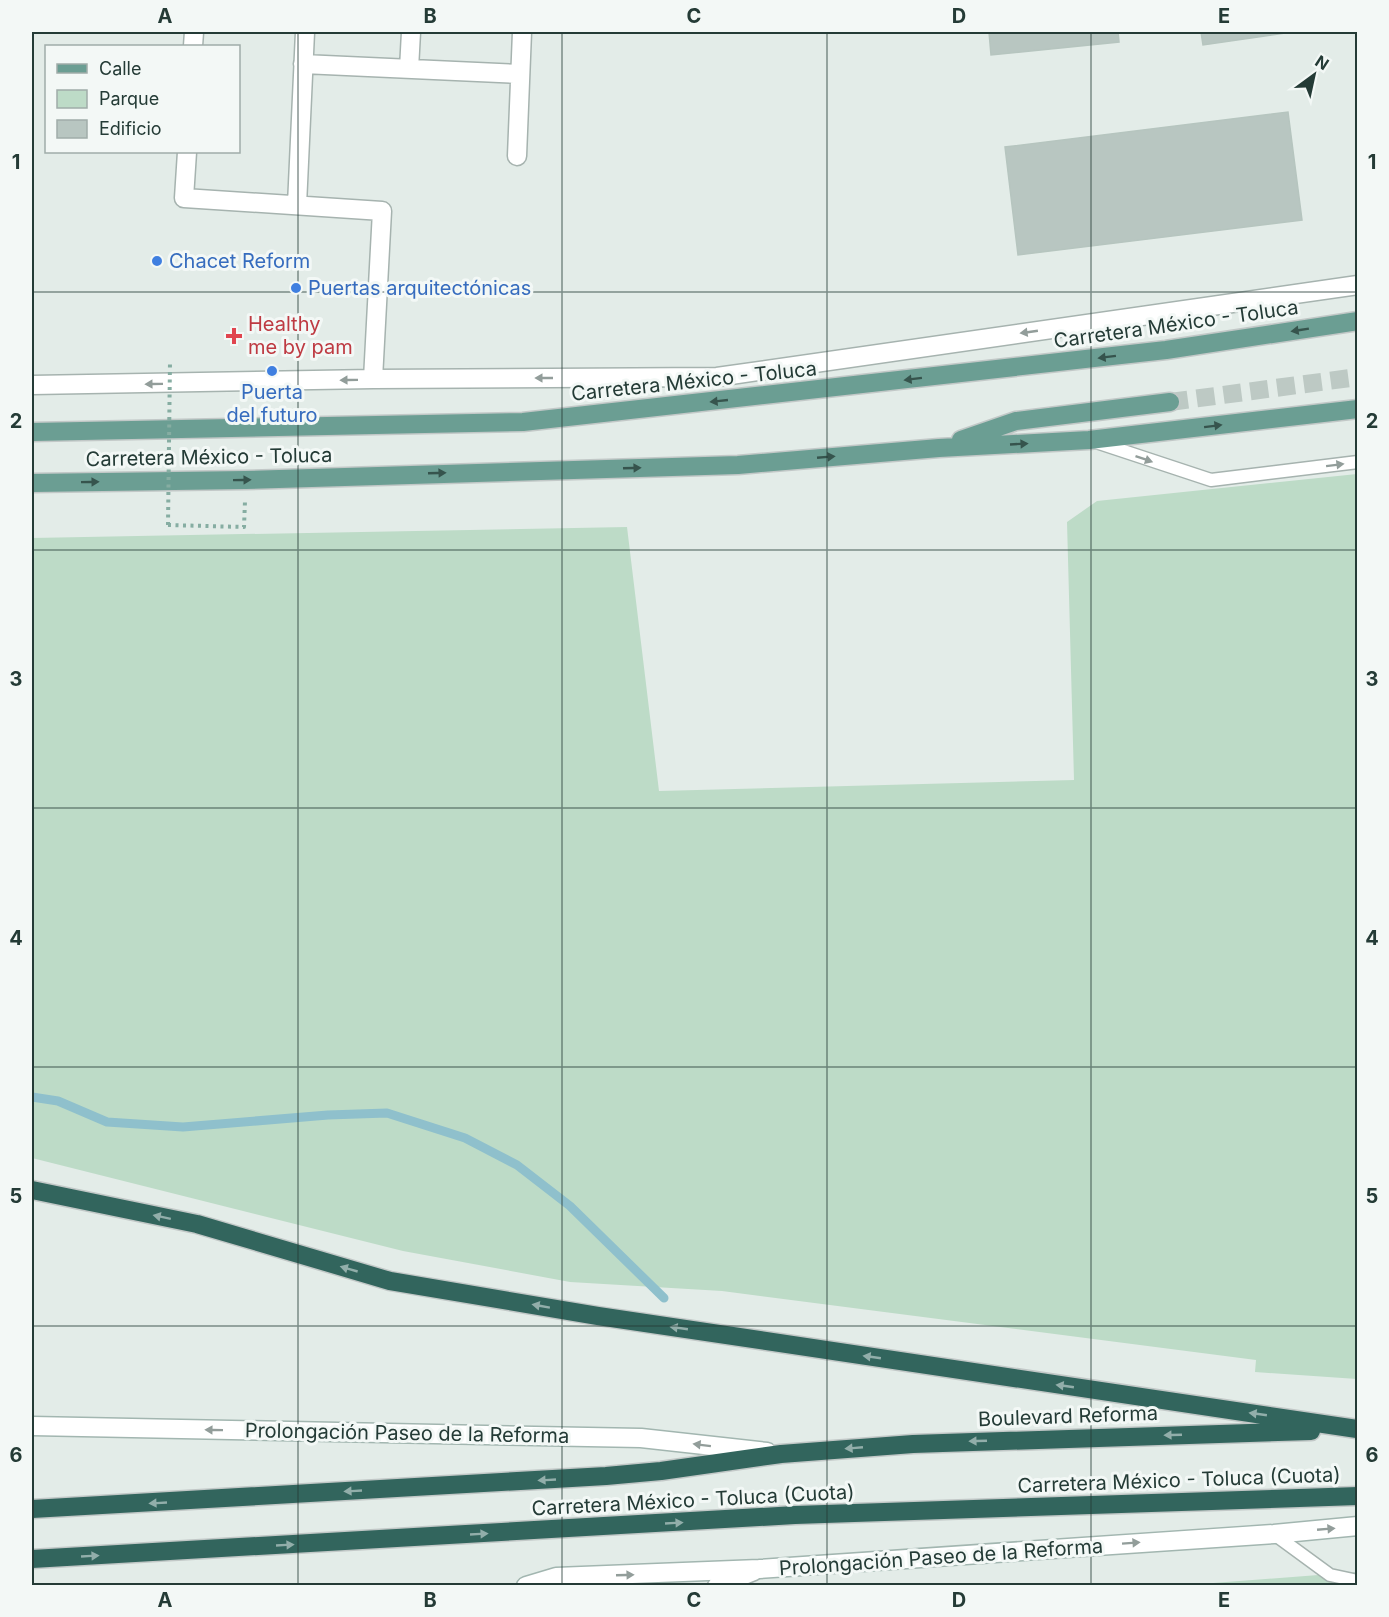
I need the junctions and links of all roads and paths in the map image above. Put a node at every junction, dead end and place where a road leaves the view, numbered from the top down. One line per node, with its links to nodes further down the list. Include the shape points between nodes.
1 (305, 32): 4 (street)
2 (411, 32): 5 (street)
3 (522, 32): 6 (street)
4 (303, 64): 5 (street); 9 (street)
5 (409, 69): 6 (street)
6 (520, 74): 8 (street)
7 (187, 153): 9 (street, via 184,198)
8 (518, 156)
9 (297, 205): 13 (street, via 382,211)
10 (1358, 285): 13 (street, one-way to 13, via 717,377)
11 (1358, 321): 17 (main road, Carretera México - Toluca, one-way to 17, via 1167,350 523,422)
12 (170, 362): 22 (path, bridge, via 168,525)
13 (373, 379): 14 (street, one-way to 14)
14 (32, 385)
15 (1170, 402): 19 (main road, via 1016,421)
16 (1358, 409): 18 (main road, Carretera México - Toluca, one-way to 16)
17 (32, 432)
18 (1089, 440): 19 (main road, Carretera México - Toluca, one-way to 18); 20 (lane, one-way to 20, via 1211,480)
19 (939, 448): 21 (main road, Carretera México - Toluca, one-way to 19, via 726,465)
20 (1358, 462)
21 (32, 483)
22 (244, 527)
23 (32, 1190): 25 (highway, one-way to 23, via 598,1316 390,1281 197,1224)
24 (32, 1426): 26 (street, Prolongación Paseo de la Reforma, one-way to 24, via 640,1438)
25 (1357, 1429): 26 (highway, Boulevard Reforma, one-way to 26, via 913,1444)
26 (781, 1454): 28 (highway, Carretera México - Toluca (Cuota), one-way to 28, via 606,1476)
27 (1358, 1496): 31 (highway, Carretera México - Toluca (Cuota), one-way to 27, via 795,1515)
28 (32, 1509)
29 (1358, 1526): 30 (street, Prolongación Paseo de la Reforma, one-way to 29)
30 (1274, 1534): 32 (street, Prolongación Paseo de la Reforma, one-way to 30); 33 (lane, via 1330,1575)
31 (32, 1559)
32 (759, 1569): 34 (street, Prolongación Paseo de la Reforma, one-way to 32, via 556,1577); 35 (street)
33 (1358, 1581)
34 (526, 1586)
35 (717, 1586)

